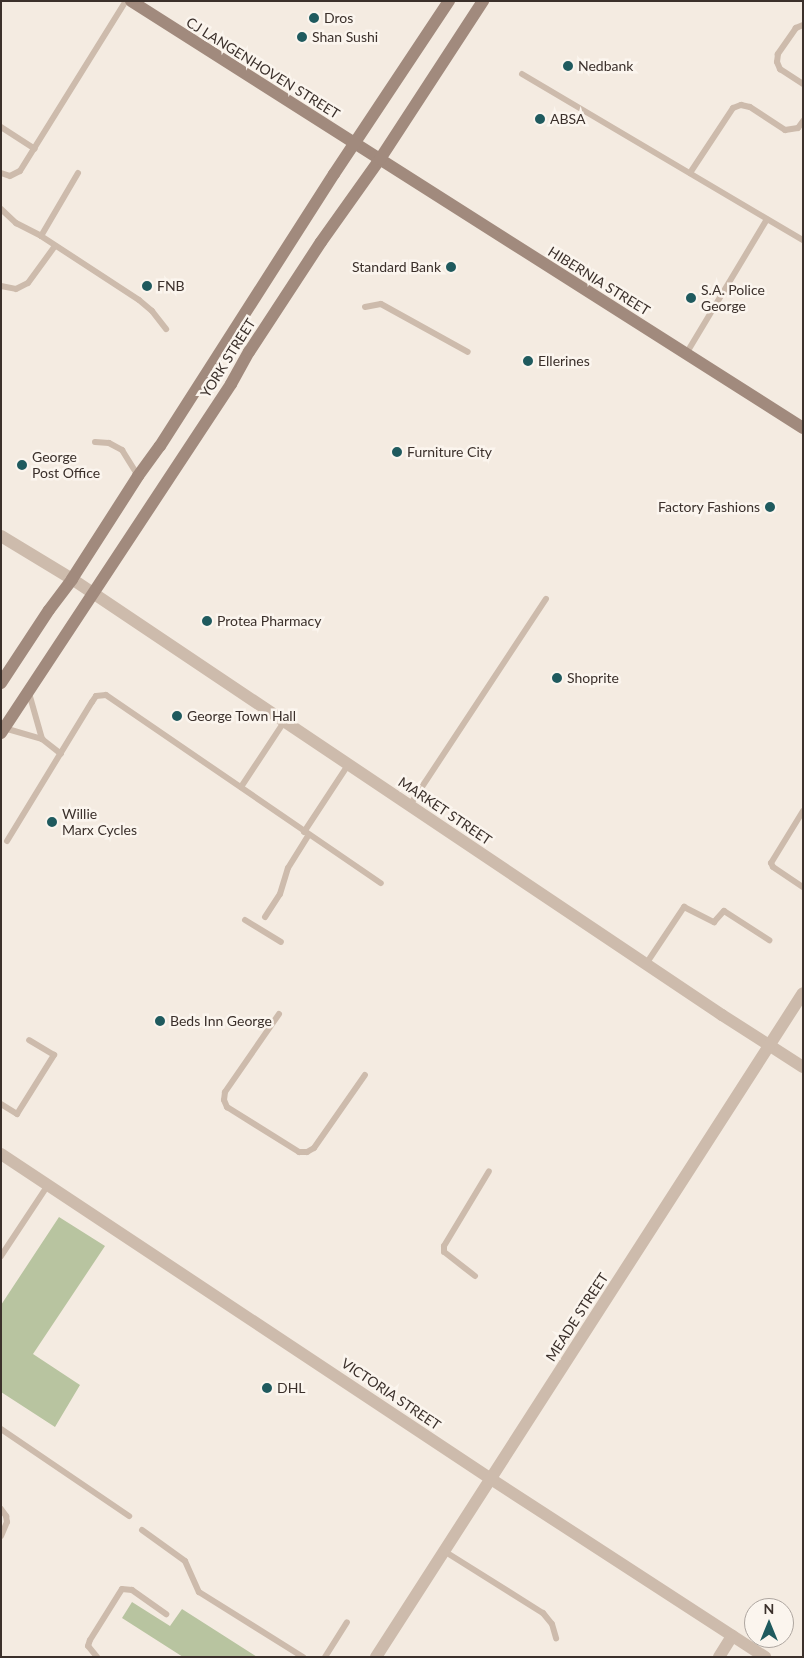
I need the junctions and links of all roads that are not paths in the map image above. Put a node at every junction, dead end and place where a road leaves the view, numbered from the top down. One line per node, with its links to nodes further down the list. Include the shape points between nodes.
1 (126, 1): 11 (lane)
2 (131, 1): 10 (main road, CJ LANGENHOVEN STREET)
3 (449, 1): 10 (main road, YORK STREET)
4 (483, 1): 12 (main road, YORK STREET)
5 (803, 25): 7 (lane, via 796,28 778,54 777,62 780,68)
6 (522, 74): 15 (lane)
7 (803, 84)
8 (803, 121): 15 (lane, via 798,128 786,130 750,107 741,105 733,108)
9 (1, 127): 11 (lane)
10 (354, 143): 12 (main road, CJ LANGENHOVEN STREET); 28 (main road, YORK STREET)
11 (35, 149): 13 (lane, via 16,174)
12 (380, 159): 25 (main road, HIBERNIA STREET); 31 (main road, YORK STREET, via 321,242)
13 (1, 173)
14 (78, 173): 18 (lane)
15 (690, 173): 17 (lane)
16 (1, 209): 18 (lane)
17 (767, 219): 19 (lane); 25 (lane)
18 (41, 236): 20 (lane)
19 (803, 240)
20 (55, 246): 21 (lane, via 28,283 16,289); 23 (lane, via 146,306)
21 (1, 286)
22 (365, 307): 24 (lane, via 376,303 386,306)
23 (166, 329)
24 (468, 352)
25 (686, 354): 26 (main road, HIBERNIA STREET)
26 (803, 428)
27 (95, 442): 28 (lane, via 109,442 122,450)
28 (138, 476): 30 (main road, YORK STREET)
29 (1, 536): 30 (street, MARKET STREET)
30 (72, 579): 31 (street, MARKET STREET); 33 (main road, YORK STREET)
31 (92, 593): 34 (main road, YORK STREET); 35 (street, MARKET STREET)
32 (546, 599): 41 (lane)
33 (1, 683)
34 (28, 692): 36 (main road, YORK STREET); 37 (lane)
35 (284, 722): 39 (street, MARKET STREET); 40 (lane)
36 (3, 730): 37 (lane)
37 (42, 739): 38 (lane)
38 (61, 754): 40 (lane, via 96,696 106,694); 44 (lane)
39 (348, 765): 41 (street, MARKET STREET); 43 (lane)
40 (241, 787): 43 (lane)
41 (410, 806): 51 (street, MARKET STREET)
42 (803, 811): 46 (lane, via 772,863 773,867)
43 (307, 833): 45 (lane); 47 (lane, via 288,868 280,894)
44 (6, 842)
45 (381, 883)
46 (803, 887)
47 (265, 917)
48 (245, 920): 50 (lane)
49 (769, 940): 51 (lane, via 724,911 714,922 684,907)
50 (281, 942)
51 (646, 964): 55 (street, MARKET STREET)
52 (803, 993): 55 (street, MEADE STREET)
53 (278, 1014): 57 (lane, via 225,1092 227,1107 299,1152 307,1152 314,1148)
54 (29, 1040): 58 (lane, via 54,1055 17,1114)
55 (770, 1045): 56 (street, MARKET STREET); 65 (street, MEADE STREET)
56 (803, 1067)
57 (365, 1075)
58 (1, 1104)
59 (1, 1154): 61 (street, VICTORIA STREET)
60 (489, 1171): 63 (lane, via 444,1246 446,1255)
61 (48, 1185): 62 (lane); 65 (street, VICTORIA STREET)
62 (1, 1256)
63 (475, 1276)
64 (1, 1429): 67 (lane)
65 (491, 1479): 70 (street, MEADE STREET); 73 (street, VICTORIA STREET)
66 (1, 1509): 69 (lane, via 7,1522)
67 (128, 1516)
68 (142, 1530): 76 (lane, via 185,1561 199,1592)
69 (1, 1536)
70 (444, 1551): 74 (lane, via 543,1613 552,1624); 78 (street, MEADE STREET)
71 (166, 1614): 75 (lane, via 132,1590 122,1589 90,1640 88,1646)
72 (347, 1622): 77 (lane)
73 (732, 1636): 79 (street); 80 (street, VICTORIA STREET)
74 (556, 1638)
75 (97, 1657)
76 (303, 1657)
77 (325, 1657)
78 (376, 1657)
79 (720, 1657)
80 (765, 1657)

